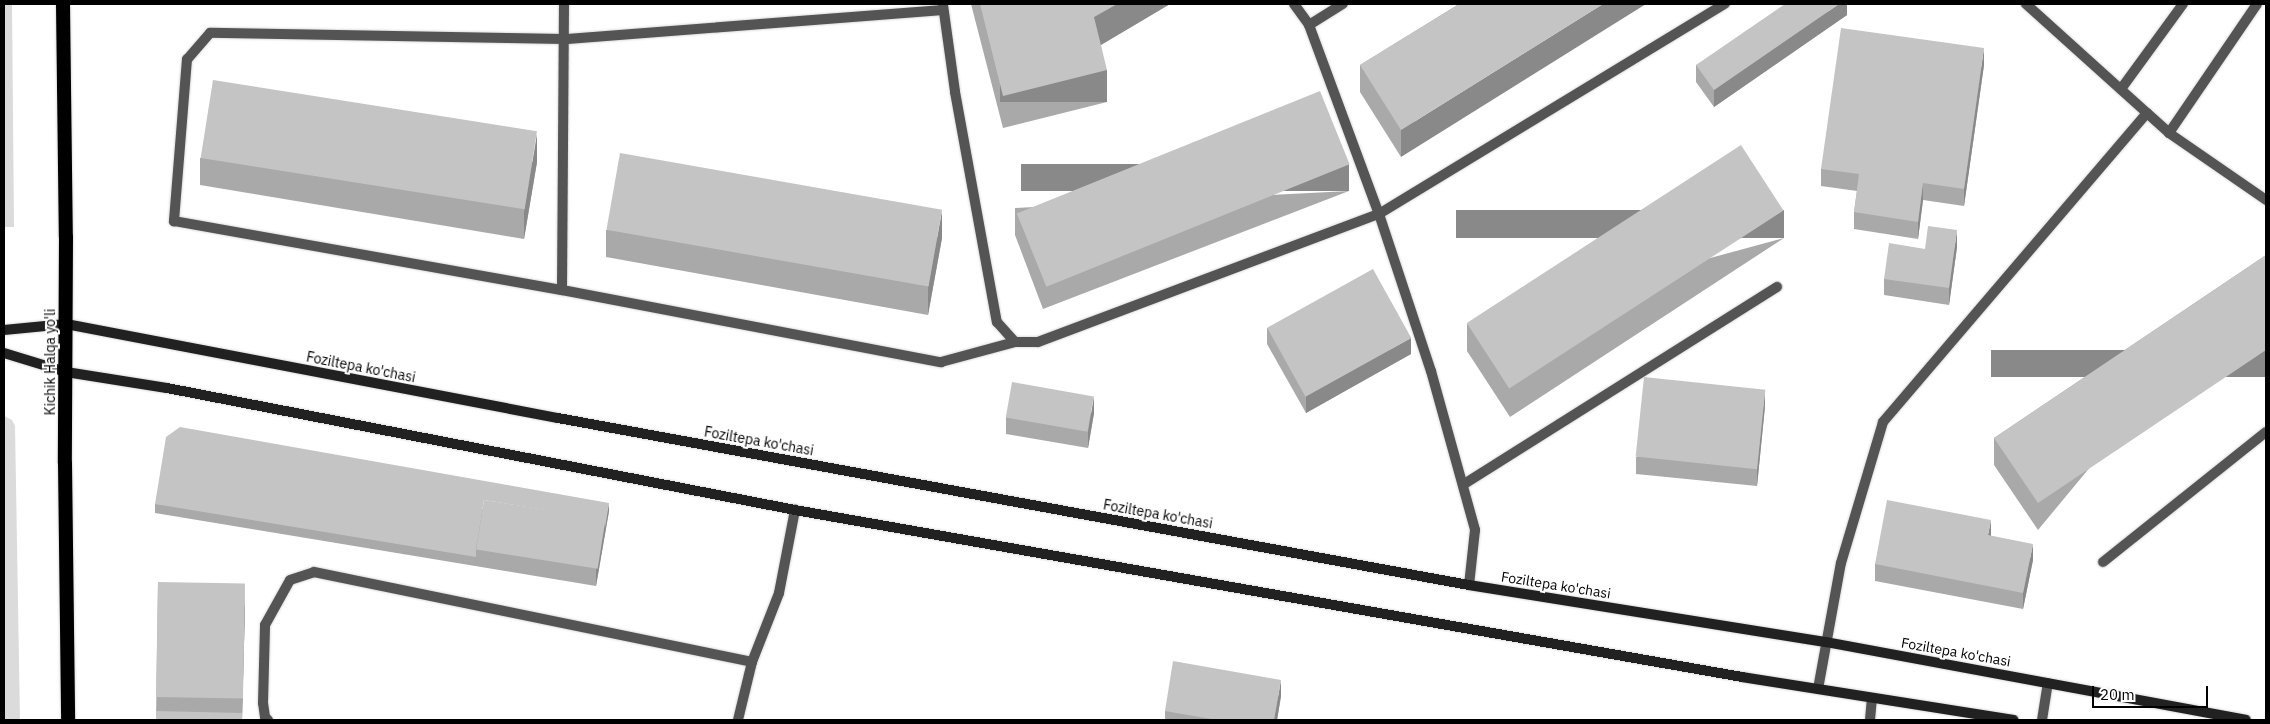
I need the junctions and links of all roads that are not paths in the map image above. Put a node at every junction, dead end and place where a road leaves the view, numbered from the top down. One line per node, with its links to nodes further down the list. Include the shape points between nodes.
1 (63, 4): 19 (highway, Kichik Halqa yo'li)
2 (564, 4): 11 (street)
3 (1294, 4): 10 (street)
4 (1343, 4): 10 (street)
5 (1725, 4): 16 (street)
6 (2026, 4): 12 (street)
7 (2183, 4): 12 (street)
8 (2257, 4): 14 (street)
9 (943, 7): 11 (street); 21 (street, via 955,92 998,322)
10 (1309, 25): 16 (street)
11 (564, 39): 18 (street); 18 (street, via 210,32 187,59 174,221)
12 (2120, 89): 13 (street)
13 (2147, 114): 14 (street); 29 (street, via 1883,422 1841,563)
14 (2169, 133): 15 (street)
15 (2266, 200)
16 (1379, 214): 21 (street, via 1038,342); 25 (street)
17 (1777, 287): 25 (street)
18 (562, 290): 21 (street, via 941,362)
19 (66, 324): 20 (main road, Foziltepa ko'chasi); 23 (highway, Kichik Halqa yo'li); 28 (main road, Foziltepa ko'chasi)
20 (4, 330)
21 (1015, 342)
22 (4, 353): 23 (main road)
23 (66, 372): 26 (main road, via 167,388); 34 (highway, Kichik Halqa yo'li)
24 (2266, 432): 27 (street)
25 (1464, 484): 28 (street, via 1475,530)
26 (795, 510): 30 (street, via 779,593); 32 (main road)
27 (2103, 562)
28 (1469, 585): 29 (main road, Foziltepa ko'chasi)
29 (1826, 642): 31 (main road, Foziltepa ko'chasi); 32 (street)
30 (752, 662): 35 (street, via 314,572 290,580 265,625 263,703); 36 (street)
31 (2048, 683): 39 (street); 40 (main road, Foziltepa ko'chasi)
32 (1818, 689): 33 (main road)
33 (1872, 698): 37 (street); 38 (main road)
34 (68, 720)
35 (268, 720)
36 (738, 720)
37 (1870, 720)
38 (2014, 720)
39 (2042, 720)
40 (2246, 720)

